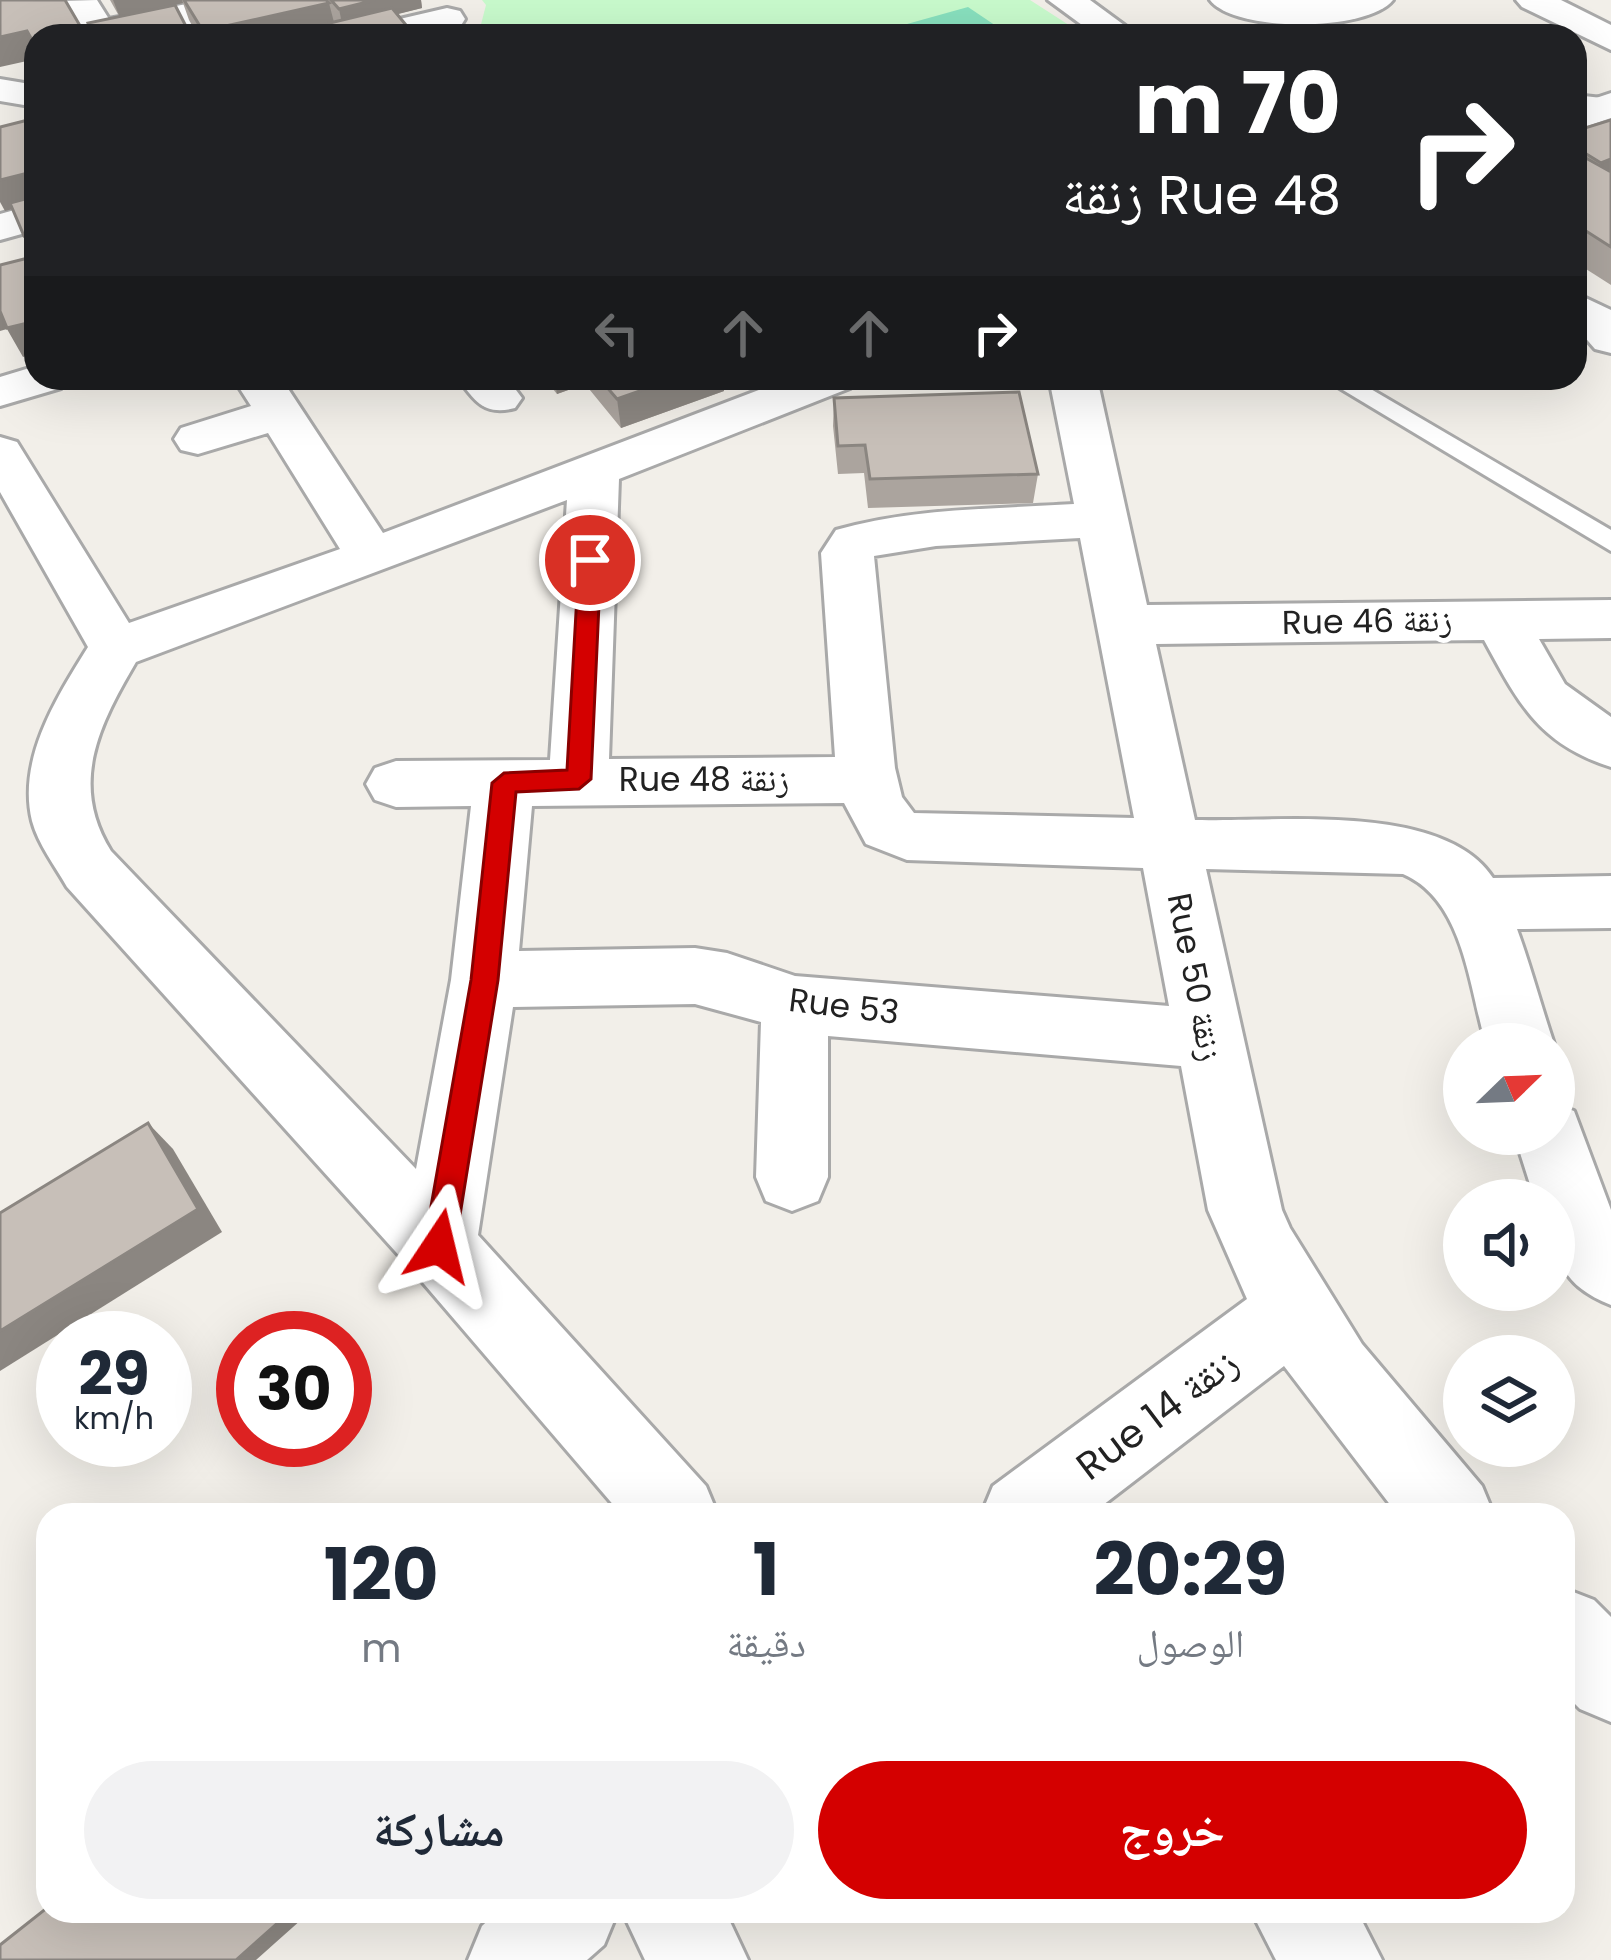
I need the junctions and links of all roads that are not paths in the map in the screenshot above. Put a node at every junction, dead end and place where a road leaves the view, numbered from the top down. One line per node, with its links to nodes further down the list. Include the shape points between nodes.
1 (261, 0): 8 (street)
2 (1066, 0): 9 (street)
3 (1228, 0): 4 (street, via 1272,13)
4 (1375, 0)
5 (1534, 0): 10 (street)
6 (85, 7): 7 (street)
7 (40, 10)
8 (146, 24)
9 (1103, 24)
10 (1583, 24)
11 (752, 390): 17 (street)
12 (1075, 390): 18 (street, Rue 50 زنقة)
13 (1355, 390): 19 (lane)
14 (268, 396): 15 (street); 20 (street)
15 (198, 439)
16 (0, 452): 24 (street)
17 (594, 473): 20 (street); 26 (street)
18 (1102, 520): 23 (street, Rue 50 زنقة); 27 (street, via 854,542 848,553)
19 (1611, 542)
20 (372, 557): 24 (street)
21 (1611, 619): 22 (street, Rue 46 زنقة)
22 (1500, 620): 23 (street, Rue 46 زنقة); 25 (street, via 1558,713)
23 (1123, 625): 30 (street, Rue 50 زنقة)
24 (116, 648): 39 (street, via 67,742 60,786 71,838 89,868)
25 (1611, 745)
26 (579, 779): 27 (street, Rue 48 زنقة); 28 (street, Rue 48 زنقة)
27 (867, 780): 30 (street, via 875,810 895,833)
28 (504, 783): 29 (street, Rue 48 زنقة); 33 (street)
29 (396, 784)
30 (1168, 844): 32 (street, via 1403,849 1438,860); 36 (street, Rue 50 زنقة)
31 (1611, 902): 32 (street)
32 (1474, 904): 35 (street)
33 (484, 980): 34 (street, Rue 53, via 695,976); 39 (street)
34 (795, 1005): 36 (street, Rue 53); 38 (street)
35 (1513, 1023)
36 (1207, 1039): 41 (street, Rue 50 زنقة, via 1245,1210)
37 (1557, 1155): 40 (street, via 1581,1230)
38 (793, 1177)
39 (439, 1246): 42 (street)
40 (1611, 1268)
41 (1292, 1313): 43 (street, Rue 14 زنقة); 44 (street, Rue 50 زنقة)
42 (666, 1503)
43 (1038, 1503)
44 (1443, 1503)
45 (1575, 1643): 46 (street)
46 (1611, 1678)
47 (557, 1923): 50 (street)
48 (677, 1923): 51 (street)
49 (1308, 1923): 52 (street)
50 (516, 1960)
51 (700, 1960)
52 (1334, 1960)

